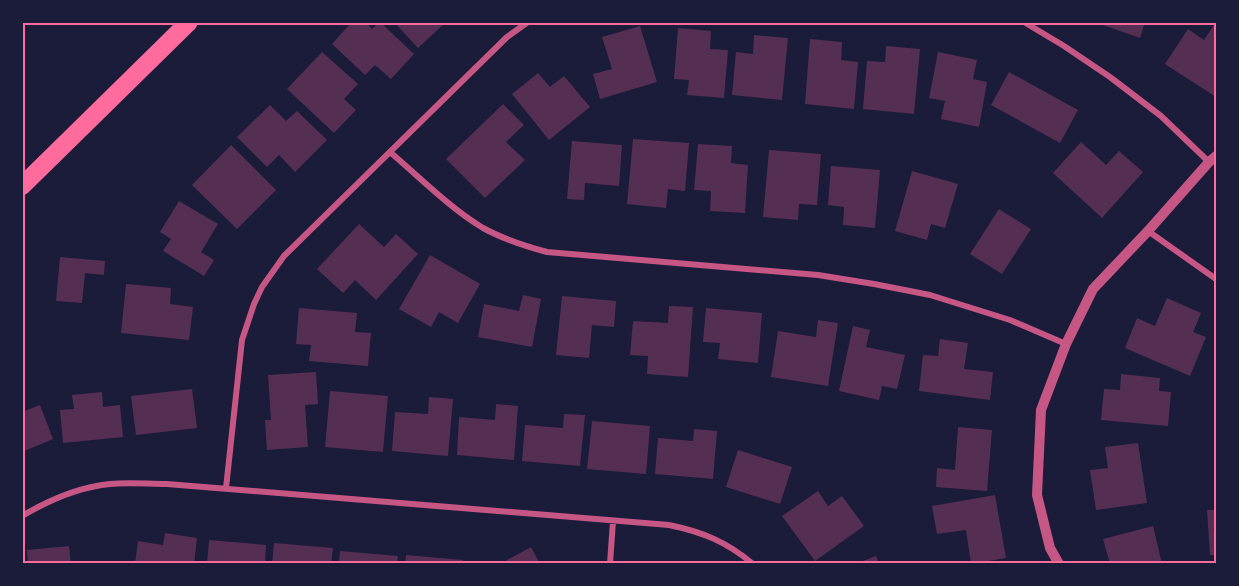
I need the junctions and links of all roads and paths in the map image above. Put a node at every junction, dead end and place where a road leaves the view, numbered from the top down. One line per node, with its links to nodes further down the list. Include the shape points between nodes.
1 (189, 22): 6 (highway)
2 (528, 22): 4 (street, via 507,37)
3 (1025, 23): 5 (street, via 1110,77)
4 (390, 152): 9 (street, via 482,227 547,252 818,275 874,284 930,295 1000,317); 10 (street, via 284,256 254,304 242,340)
5 (1213, 159): 7 (street)
6 (22, 186)
7 (1148, 231): 8 (street); 9 (street, via 1093,289)
8 (1216, 279)
9 (1066, 344): 15 (street, via 1041,410 1037,495 1050,548)
10 (225, 488): 11 (street, via 110,484 75,491); 12 (street)
11 (22, 516)
12 (613, 521): 13 (street); 14 (street, via 696,531 738,551)
13 (610, 564)
14 (753, 564)
15 (1059, 564)

